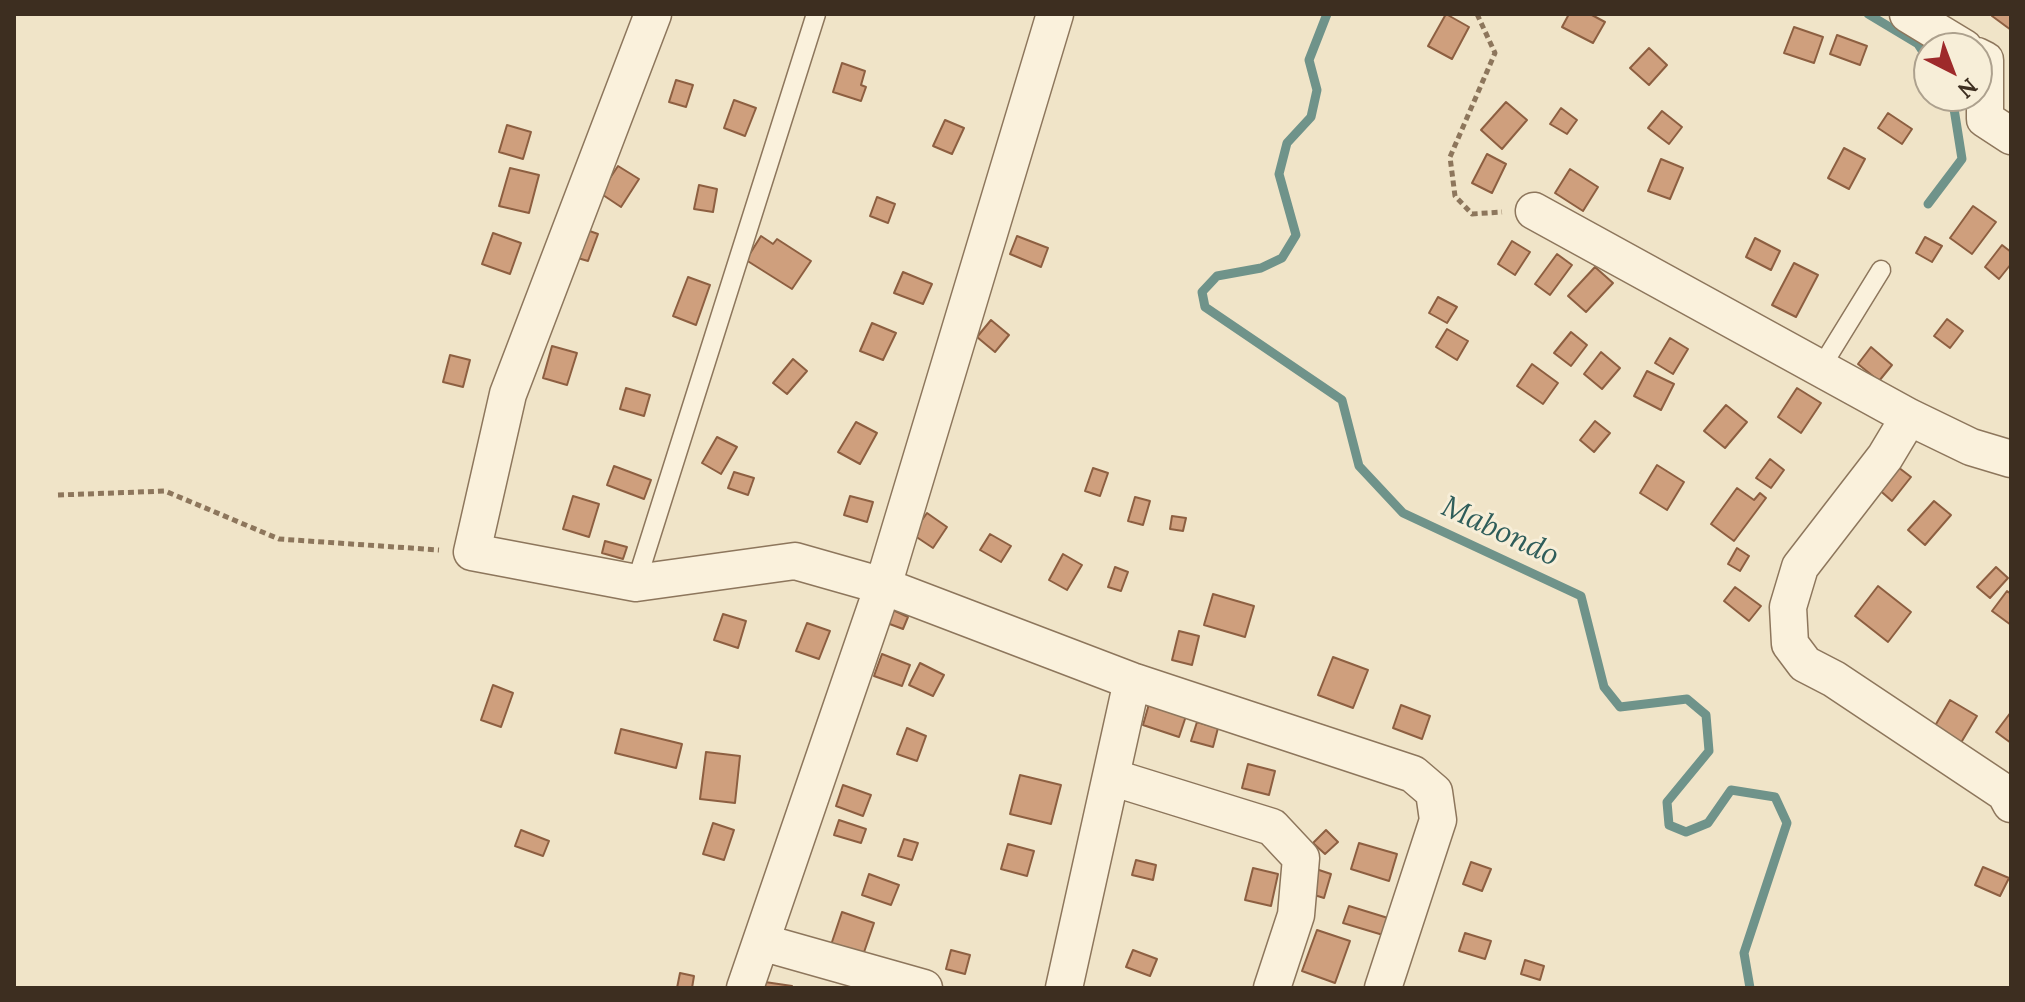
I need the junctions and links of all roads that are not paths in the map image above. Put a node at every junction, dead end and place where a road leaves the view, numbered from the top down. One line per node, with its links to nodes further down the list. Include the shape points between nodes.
1 (653, 14): 13 (street, via 508,394 472,552)
2 (816, 14): 13 (lane)
3 (1055, 14): 14 (street)
4 (1908, 14): 5 (street)
5 (1938, 32)
6 (1985, 112): 7 (street, via 1985,119)
7 (2011, 136)
8 (1534, 211): 10 (street)
9 (1881, 270): 10 (lane)
10 (1820, 369): 11 (street)
11 (1909, 417): 12 (street, via 1971,447); 17 (street, via 1885,457 1800,567 1788,607 1790,644 1805,664 2005,793)
12 (2011, 459)
13 (636, 583): 14 (street, via 795,561)
14 (883, 586): 15 (street); 18 (street)
15 (1132, 681): 16 (street); 23 (street, via 1413,774 1434,792 1438,820)
16 (1111, 777): 21 (street); 22 (street, via 1272,827 1301,858 1296,915)
17 (2011, 804)
18 (761, 942): 19 (street); 20 (street)
19 (745, 988)
20 (924, 988)
21 (1064, 988)
22 (1272, 988)
23 (1383, 988)

